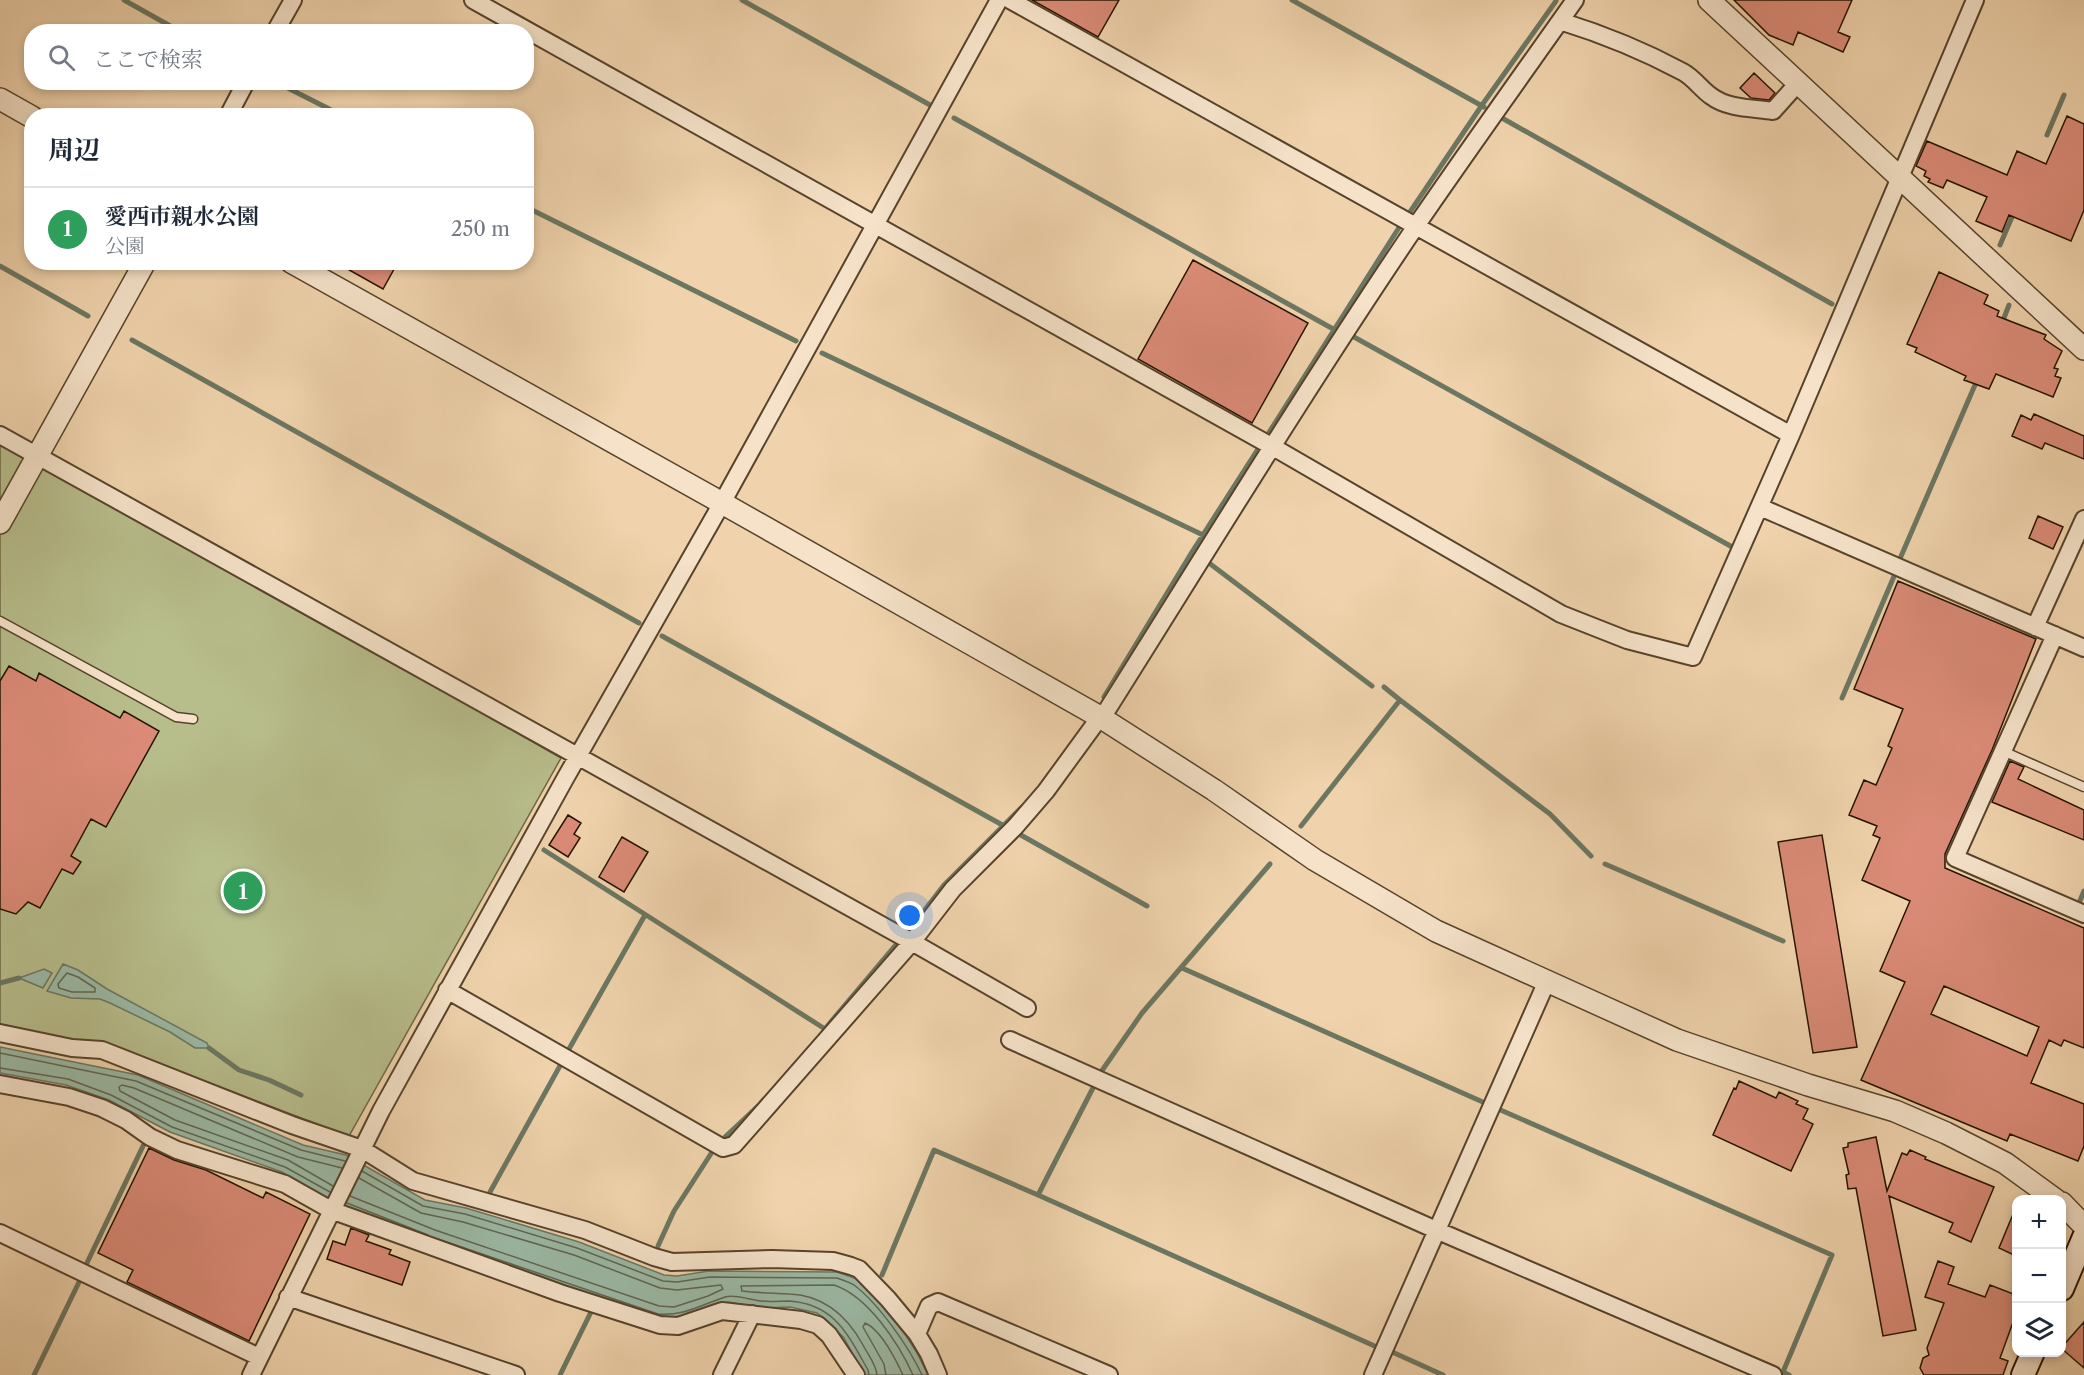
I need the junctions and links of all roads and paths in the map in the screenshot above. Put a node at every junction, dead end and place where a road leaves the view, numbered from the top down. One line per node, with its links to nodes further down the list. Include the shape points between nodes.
1 (293, 0): 9 (street)
2 (473, 0): 10 (street)
3 (999, 0): 18 (street)
4 (1010, 0): 19 (street)
5 (1574, 0): 8 (street)
6 (1709, 0): 12 (street)
7 (1975, 0): 17 (street)
8 (1560, 21): 12 (street, via 1632,48 1686,74 1713,97 1730,105 1773,111); 19 (street)
9 (280, 24)
10 (516, 24)
11 (534, 34): 18 (street)
12 (1798, 83): 17 (street)
13 (242, 90): 15 (street)
14 (0, 99): 16 (street)
15 (232, 108)
16 (24, 112)
17 (1899, 179): 22 (street); 24 (street)
18 (876, 226): 25 (street); 27 (street)
19 (1416, 226): 24 (street); 25 (street)
20 (141, 270): 26 (street)
21 (305, 270): 27 (street)
22 (2084, 349)
23 (0, 435): 26 (street)
24 (1791, 435): 28 (street)
25 (1273, 447): 28 (street, via 1561,614 1628,640 1693,657); 35 (street)
26 (38, 456): 30 (street); 38 (street)
27 (722, 503): 35 (street); 38 (street)
28 (1760, 507): 32 (street)
29 (2084, 519): 32 (street)
30 (0, 523)
31 (0, 621): 36 (lane, via 176,717)
32 (2035, 627): 33 (street)
33 (2055, 635): 34 (street); 37 (street)
34 (2084, 648)
35 (1100, 717): 41 (street, via 1046,791 953,889); 42 (street, via 1325,866 1436,931)
36 (193, 719)
37 (2003, 751): 39 (lane); 40 (street, via 1955,858)
38 (578, 758): 41 (street); 43 (street)
39 (2084, 787)
40 (2084, 914)
41 (912, 942): 43 (street, via 734,1145 723,1148); 44 (street)
42 (1547, 981): 49 (street, via 1677,1040 1808,1086 1895,1111 2005,1163); 53 (street)
43 (447, 990): 48 (street)
44 (1027, 1008)
45 (0, 1033): 48 (street, via 102,1050)
46 (1010, 1040): 53 (street)
47 (0, 1084): 51 (street, via 69,1097 102,1108 177,1150 285,1184)
48 (360, 1151): 51 (street); 59 (street, via 413,1181 585,1230 672,1262 772,1258 833,1261 850,1266 859,1269)
49 (2049, 1195)
50 (2066, 1208): 52 (street)
51 (332, 1209): 57 (street); 58 (street, via 560,1293 660,1325 678,1326 722,1311)
52 (2084, 1226)
53 (1436, 1230): 68 (street); 69 (street)
54 (0, 1233): 61 (street)
55 (2084, 1237): 56 (main road)
56 (2066, 1278)
57 (288, 1297): 61 (street); 63 (street)
58 (752, 1314): 64 (street); 65 (street, via 818,1325)
59 (917, 1334): 66 (street); 67 (street, via 929,1306 938,1302)
60 (2031, 1357): 70 (main road)
61 (259, 1358): 62 (street)
62 (251, 1375)
63 (516, 1375)
64 (723, 1375)
65 (856, 1375)
66 (938, 1375)
67 (1109, 1375)
68 (1373, 1375)
69 (1772, 1375)
70 (2023, 1375)

